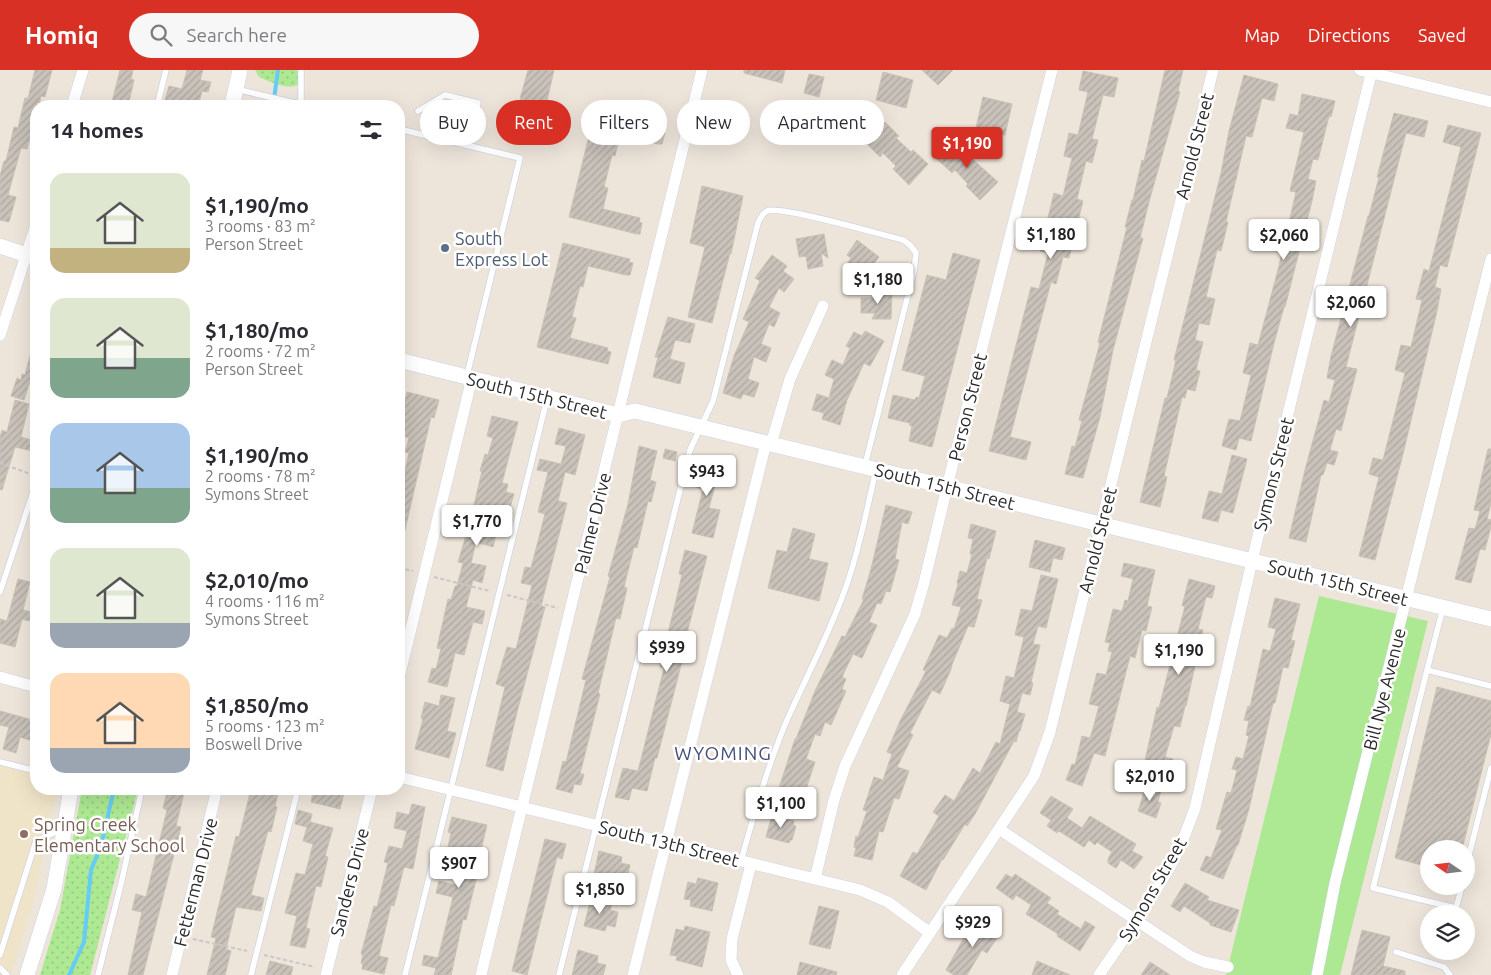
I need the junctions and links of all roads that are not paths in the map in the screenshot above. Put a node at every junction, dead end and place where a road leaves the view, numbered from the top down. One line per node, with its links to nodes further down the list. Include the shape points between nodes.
1 (83, 70): 11 (street)
2 (166, 70): 12 (lane)
3 (240, 70): 10 (main road)
4 (301, 70): 15 (lane)
5 (702, 70): 29 (street, Palmer Drive)
6 (1052, 70): 33 (street, Person Street)
7 (1213, 70): 35 (street, Arnold Street)
8 (1360, 70): 9 (street)
9 (1372, 71): 16 (street); 36 (street, Symons Street)
10 (236, 89): 13 (main road); 14 (lane)
11 (74, 100)
12 (158, 100)
13 (233, 100)
14 (281, 100)
15 (304, 100)
16 (1491, 102)
17 (418, 111): 19 (lane, via 445,95 478,103)
18 (405, 130): 19 (lane)
19 (467, 146): 27 (lane, via 520,158)
20 (0, 246): 21 (main road)
21 (30, 255)
22 (1491, 259): 38 (street, Bill Nye Avenue)
23 (30, 261): 25 (street)
24 (823, 306): 31 (street, via 790,379)
25 (0, 336)
26 (405, 366): 27 (main road, South 15th Street)
27 (469, 378): 28 (main road, South 15th Street); 41 (street)
28 (547, 397): 29 (main road, South 15th Street); 50 (lane)
29 (618, 415): 30 (main road, South 15th Street, via 635,411); 56 (street, Palmer Drive)
30 (700, 427): 31 (main road, South 15th Street); 32 (lane, via 713,401 760,217 773,210 794,213 903,240 916,253); 57 (lane, via 690,450)
31 (769, 444): 32 (main road, South 15th Street); 61 (street)
32 (870, 468): 33 (main road, South 15th Street); 62 (lane, via 848,582 786,722 766,776)
33 (947, 487): 35 (main road, South 15th Street); 63 (street, Person Street, via 915,614 845,766)
34 (30, 501): 37 (lane)
35 (1101, 524): 36 (main road, South 15th Street); 59 (street, Arnold Street, via 1050,732 1034,776)
36 (1252, 561): 38 (main road, South 15th Street); 65 (street, Symons Street, via 1194,808 1171,864)
37 (0, 592)
38 (1407, 598): 39 (main road, South 15th Street); 84 (street, Bill Nye Avenue, via 1335,883)
39 (1444, 607): 40 (main road, South 15th Street); 42 (lane)
40 (1491, 619)
41 (405, 653)
42 (1427, 670): 45 (lane); 64 (lane, via 1373,888 1456,908)
43 (0, 677): 44 (street)
44 (30, 685)
45 (1491, 686)
46 (0, 762): 48 (lane)
47 (1491, 768): 60 (lane)
48 (30, 769)
49 (405, 778): 50 (street, South 13th Street)
50 (451, 790): 56 (street, South 13th Street); 77 (lane)
51 (70, 795): 58 (main road)
52 (141, 795): 73 (lane)
53 (216, 795): 74 (street, Fetterman Drive)
54 (296, 795): 75 (lane)
55 (371, 795): 76 (street, Sanders Drive)
56 (522, 807): 57 (street, South 13th Street); 78 (street, Palmer Drive)
57 (596, 825): 61 (street, South 13th Street); 79 (lane)
58 (64, 828): 68 (lane, via 36,841); 72 (main road, via 54,889)
59 (999, 829): 65 (street); 66 (street, Arnold Street)
60 (1473, 840)
61 (666, 843): 62 (street, South 13th Street); 80 (street)
62 (746, 862): 63 (street, South 13th Street); 81 (street, via 732,939 731,960)
63 (815, 879): 66 (street, South 13th Street, via 860,890 888,902)
64 (1460, 895)
65 (1136, 920): 69 (street, via 1190,956); 83 (street, Symons Street)
66 (930, 933): 82 (street, Arnold Street)
67 (1396, 952): 85 (lane, via 1444,966)
68 (0, 955)
69 (1228, 967)
70 (0, 968): 71 (lane)
71 (7, 975)
72 (27, 975)
73 (98, 975)
74 (172, 975)
75 (251, 975)
76 (326, 975)
77 (405, 975)
78 (482, 975)
79 (559, 975)
80 (633, 975)
81 (738, 975)
82 (902, 975)
83 (1099, 975)
84 (1317, 975)
85 (1450, 975)

